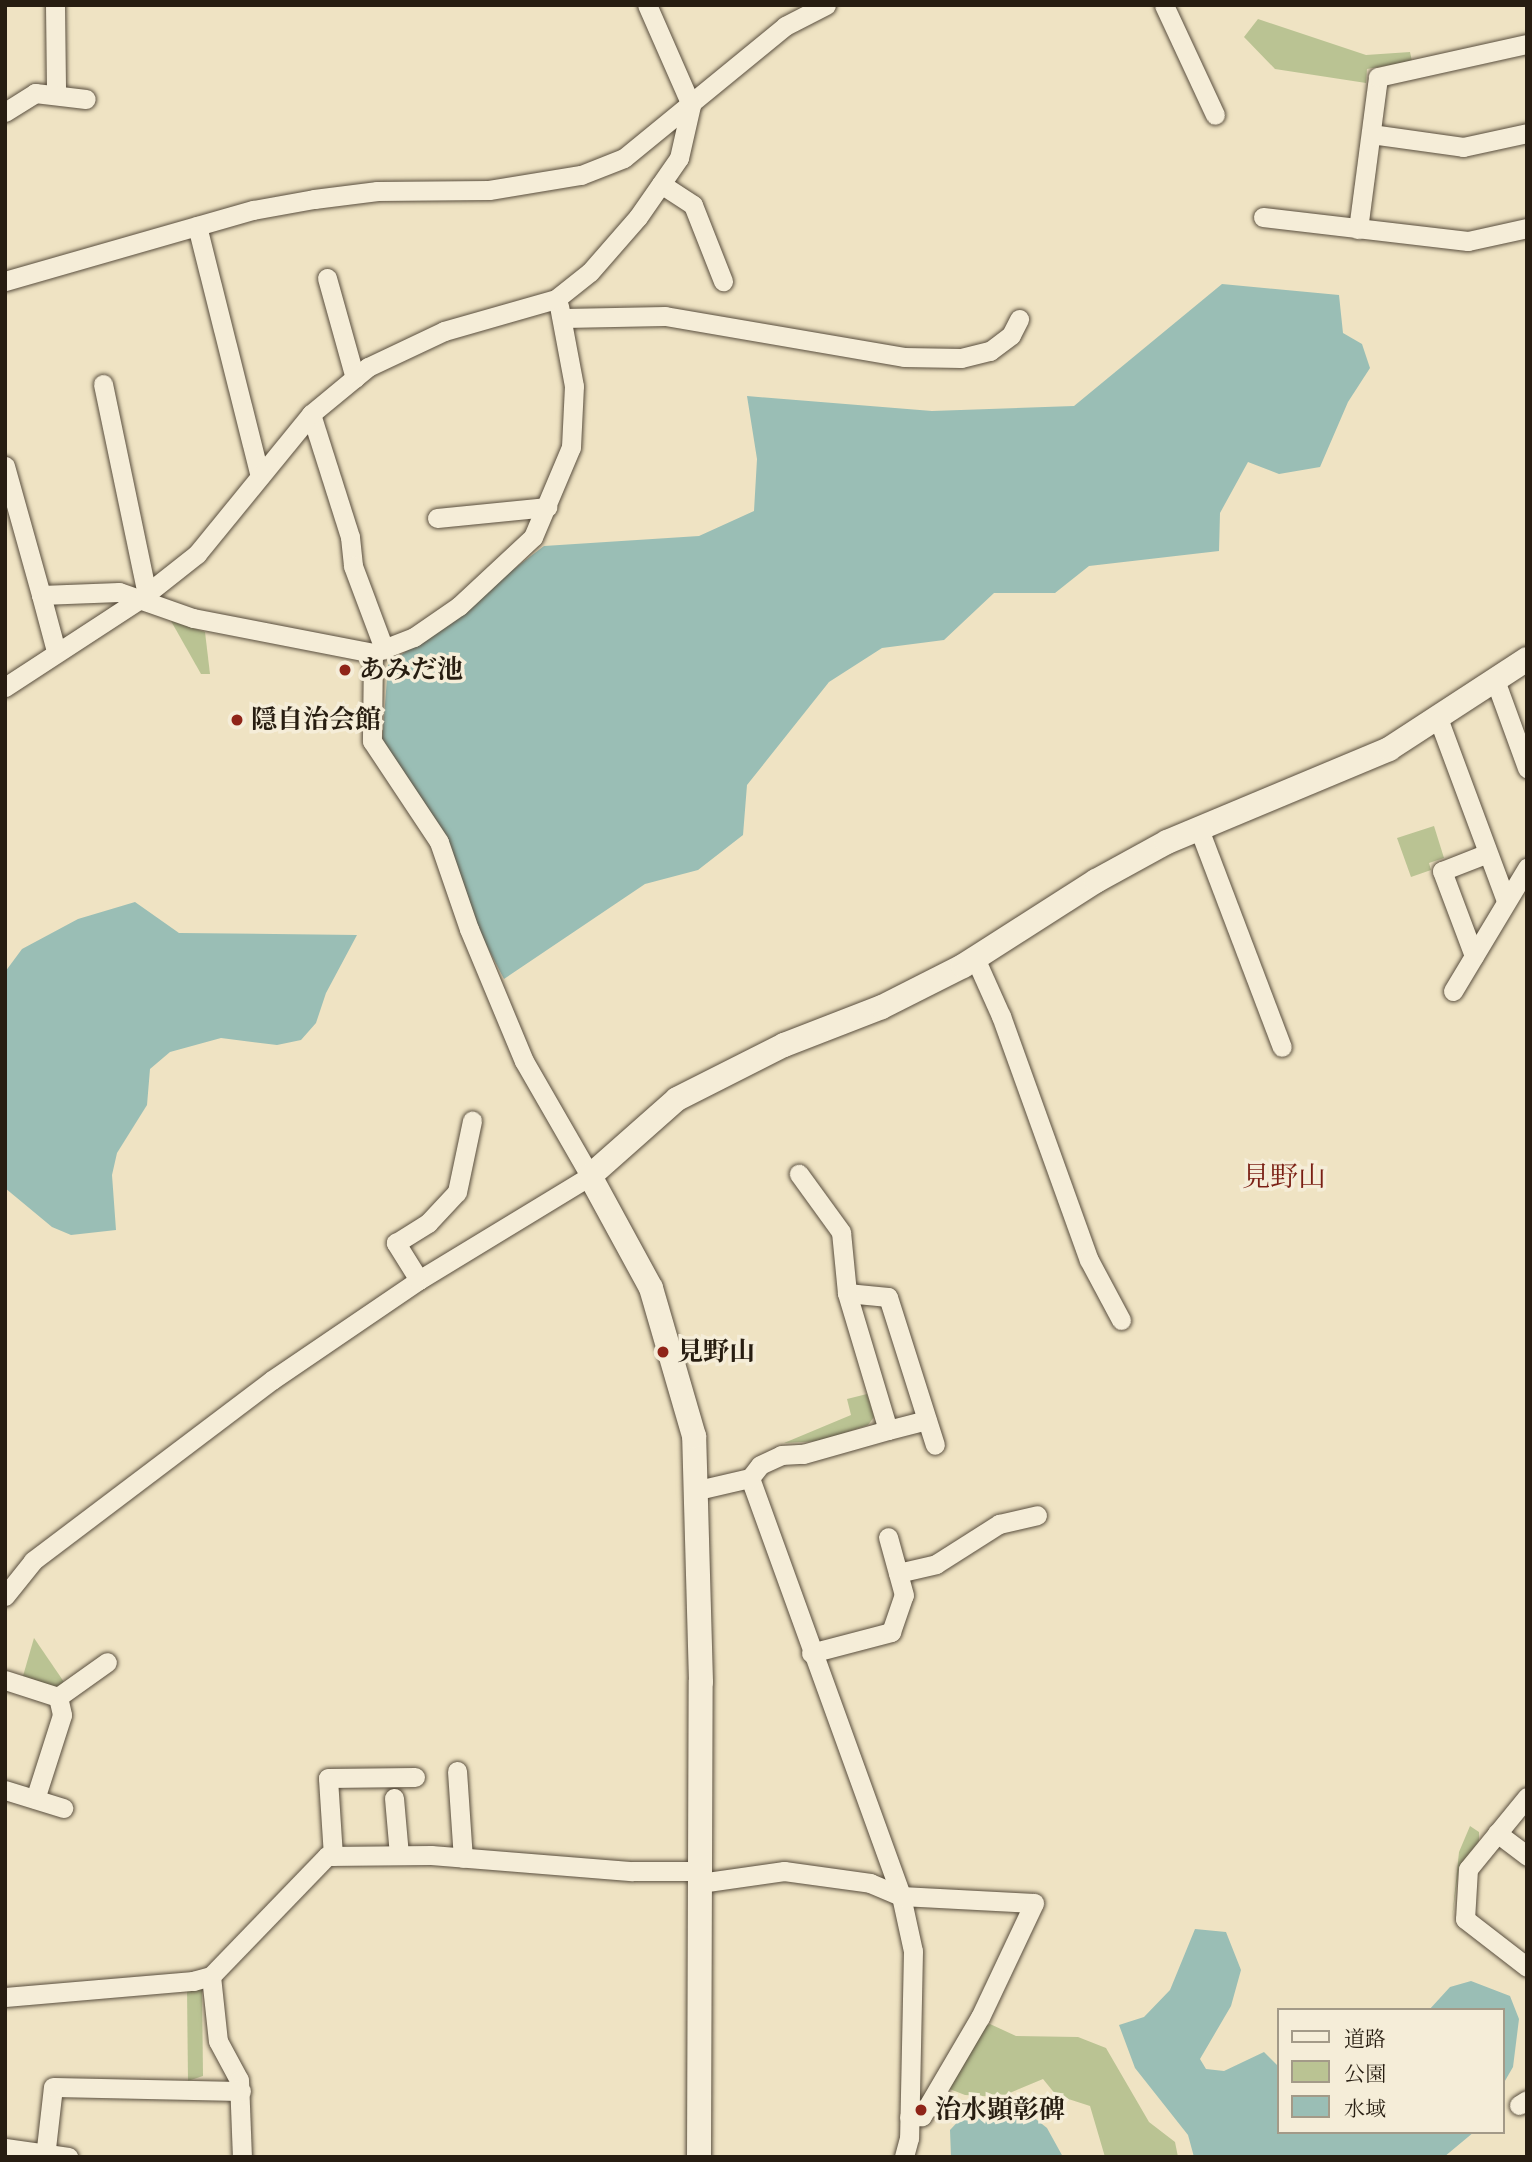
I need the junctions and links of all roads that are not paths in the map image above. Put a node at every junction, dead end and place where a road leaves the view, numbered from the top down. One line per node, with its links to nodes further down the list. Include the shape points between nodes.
1 (55, 5): 6 (street)
2 (647, 5): 8 (street)
3 (826, 5): 8 (street, via 785,26)
4 (1164, 5): 10 (street)
5 (1527, 44): 12 (street, via 1378,77)
6 (56, 93): 7 (street); 9 (street, via 35,93)
7 (86, 99)
8 (691, 105): 13 (street, via 679,158); 15 (street, via 624,158 581,175 489,190 377,191 314,199)
9 (5, 112)
10 (1216, 115)
11 (1527, 133): 12 (street, via 1463,147)
12 (1370, 134): 17 (street)
13 (661, 184): 20 (street, via 693,205); 21 (street, via 590,272)
14 (1263, 218): 17 (street)
15 (197, 226): 19 (street); 28 (street)
16 (1527, 228): 17 (street, via 1468,241)
17 (1358, 229)
18 (327, 278): 24 (street)
19 (5, 281)
20 (723, 281)
21 (556, 299): 22 (street); 24 (street, via 444,331 368,367)
22 (564, 318): 23 (street, via 665,316 905,357 961,358 990,351 1011,335); 29 (street, via 574,386 571,447)
23 (1020, 319)
24 (355, 378): 26 (street)
25 (103, 384): 32 (street)
26 (311, 414): 28 (street); 34 (street, via 350,537 353,566)
27 (5, 466): 31 (street)
28 (260, 476): 32 (street, via 197,554)
29 (547, 507): 30 (street); 34 (street, via 533,537 459,606 414,637)
30 (437, 518)
31 (41, 596): 32 (street, via 119,592); 33 (street)
32 (144, 596): 33 (street); 34 (street, via 193,618)
33 (56, 651): 37 (street)
34 (379, 651): 50 (street, via 372,741 439,842 524,1061)
35 (1527, 659): 36 (street)
36 (1495, 680): 38 (street); 39 (street)
37 (5, 687)
38 (1438, 718): 40 (street, via 1389,749); 41 (street)
39 (1527, 768)
40 (1199, 829): 45 (street, via 1096,881); 47 (street)
41 (1488, 853): 43 (street); 44 (street, via 1442,871)
42 (1527, 868): 43 (street)
43 (1506, 901): 44 (street)
44 (1474, 956): 46 (street)
45 (975, 958): 50 (street, via 882,1007 784,1045 677,1099); 53 (street, via 1001,1016 1089,1260)
46 (1453, 991)
47 (1282, 1047)
48 (472, 1121): 51 (street, via 457,1192 428,1223 396,1243)
49 (799, 1174): 52 (street, via 841,1232)
50 (590, 1176): 51 (street); 58 (street, via 651,1289 669,1340 694,1436)
51 (419, 1280): 62 (street, via 272,1380 33,1561)
52 (847, 1293): 54 (street, via 888,1297); 55 (street)
53 (1121, 1320)
54 (927, 1420): 55 (street); 56 (street)
55 (888, 1430): 57 (street, via 803,1454 781,1455 760,1465)
56 (935, 1446)
57 (750, 1478): 58 (street); 63 (street)
58 (698, 1490): 79 (street)
59 (1037, 1515): 61 (street, via 999,1524 936,1564)
60 (888, 1537): 61 (street)
61 (898, 1573): 63 (street, via 904,1595 891,1632)
62 (8, 1585)
63 (811, 1653): 80 (street)
64 (107, 1662): 66 (street)
65 (5, 1681): 66 (street)
66 (58, 1697): 72 (street, via 62,1714)
67 (457, 1771): 78 (street)
68 (415, 1777): 75 (street, via 328,1778)
69 (5, 1790): 72 (street)
70 (1527, 1797): 74 (street)
71 (394, 1798): 76 (street)
72 (35, 1799): 73 (street)
73 (63, 1808)
74 (1497, 1833): 77 (street); 81 (street, via 1468,1869 1465,1919)
75 (333, 1856): 76 (street); 82 (street, via 327,1856)
76 (399, 1856): 78 (street)
77 (1527, 1856)
78 (463, 1857): 79 (street)
79 (700, 1877): 80 (street, via 784,1871 870,1883); 90 (street)
80 (901, 1896): 85 (street, via 913,1951); 85 (street, via 1034,1903 980,2017)
81 (1527, 1967)
82 (211, 1976): 83 (street); 84 (street, via 218,2041)
83 (5, 1997)
84 (241, 2091): 87 (street, via 53,2087); 89 (street)
85 (915, 2116): 91 (street); 92 (street)
86 (5, 2148): 87 (street)
87 (45, 2155): 88 (street)
88 (68, 2157)
89 (242, 2157)
90 (699, 2157)
91 (904, 2157)
92 (919, 2157)

